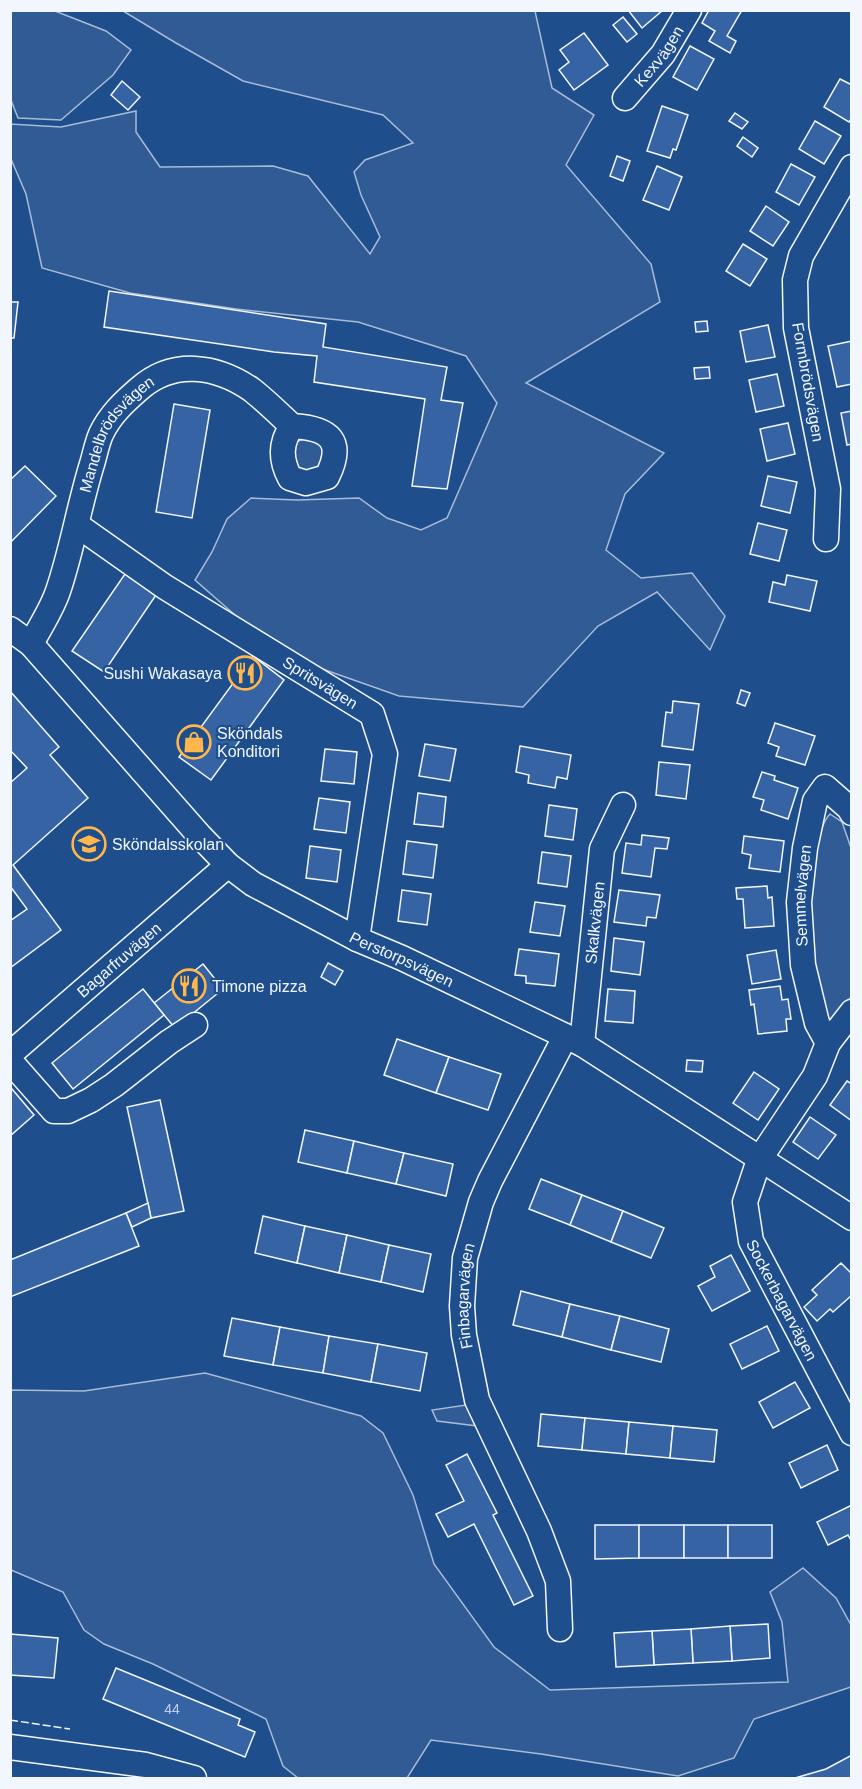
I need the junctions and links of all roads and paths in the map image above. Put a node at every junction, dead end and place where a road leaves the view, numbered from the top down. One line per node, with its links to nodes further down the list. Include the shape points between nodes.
1 (688, 11): 2 (street, Kexvägen, via 663,54)
2 (625, 98)
3 (852, 167): 6 (street, Formbrödsvägen, via 801,256 795,280 796,328 828,489)
4 (292, 426): 5 (street, Mandelbrödsvägen, via 252,390 228,376 193,368 162,373 117,408 101,434)
5 (77, 525): 8 (street, Mandelbrödsvägen, via 57,594); 12 (street, Spritsvägen, via 165,587 372,714 385,754)
6 (826, 539)
7 (10, 628): 8 (street, Perstorpsvägen)
8 (31, 644): 11 (street, Perstorpsvägen)
9 (623, 805): 15 (street, Skalkvägen, via 602,849)
10 (852, 813): 16 (street, Semmelvägen, via 825,787 815,801 800,891 803,966 817,1023)
11 (228, 865): 12 (street, Perstorpsvägen, via 253,884); 17 (street, Bagarfruvägen)
12 (357, 939): 15 (street, Perstorpsvägen)
13 (852, 1011): 16 (street)
14 (195, 1025): 18 (street, via 114,1085 68,1111 54,1111)
15 (573, 1041): 19 (street, Perstorpsvägen); 22 (street, Finbagarvägen, via 481,1202 465,1258 462,1306 477,1400 535,1521 558,1581)
16 (828, 1043): 19 (street, via 815,1076)
17 (10, 1054)
18 (10, 1061)
19 (759, 1160): 20 (street, Perstorpsvägen); 21 (street, Sockerbagarvägen, via 745,1202 751,1241)
20 (852, 1218)
21 (852, 1433)
22 (560, 1629)
23 (10, 1747): 24 (street, via 146,1766)
24 (194, 1779)

